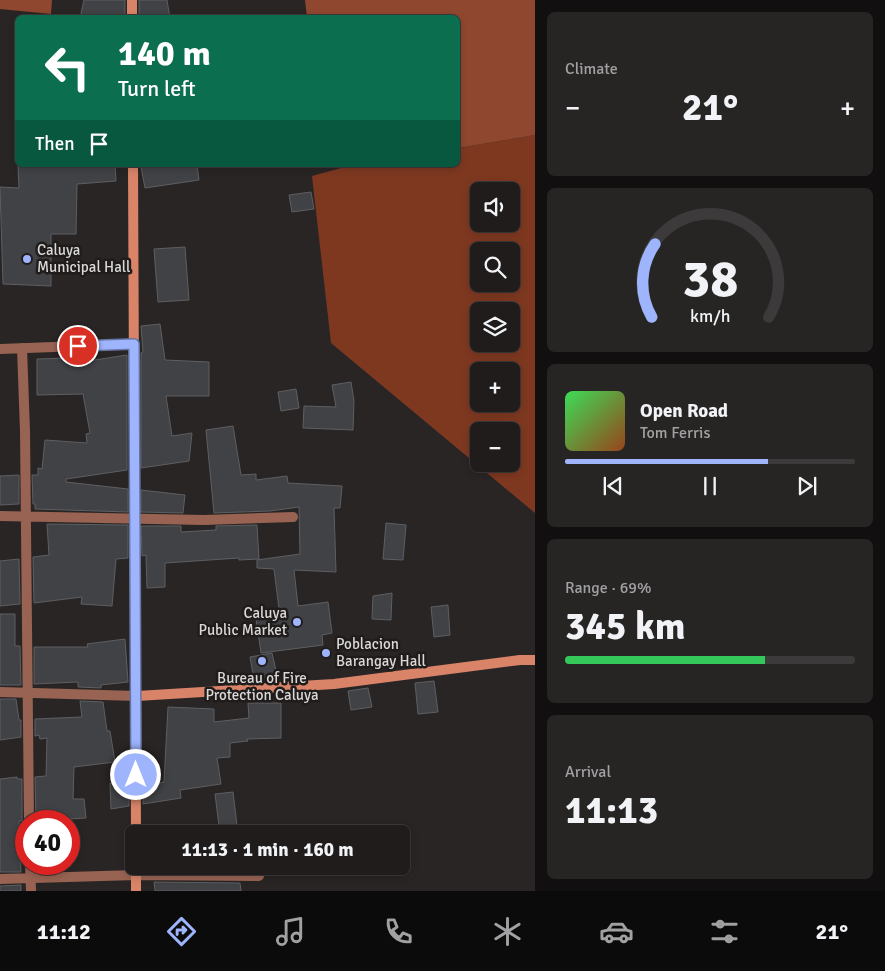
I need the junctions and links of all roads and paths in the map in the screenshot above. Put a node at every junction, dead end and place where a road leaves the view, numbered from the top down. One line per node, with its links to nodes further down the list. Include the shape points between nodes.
1 (132, 0): 2 (street)
2 (132, 15)
3 (133, 167): 4 (street)
4 (134, 344): 5 (street); 10 (street)
5 (22, 348): 6 (street); 9 (street)
6 (0, 349)
7 (0, 516): 9 (street)
8 (293, 517): 10 (street)
9 (26, 518): 10 (street); 13 (street)
10 (135, 519): 14 (street)
11 (535, 660): 14 (street, via 334,684)
12 (0, 692): 13 (street)
13 (26, 692): 14 (street); 15 (street)
14 (137, 696): 16 (street)
15 (29, 810)
16 (136, 825)
17 (125, 872): 23 (street)
18 (31, 875): 23 (street)
19 (136, 875): 25 (street)
20 (234, 875): 21 (street)
21 (259, 876)
22 (0, 879): 23 (street)
23 (31, 879): 24 (street)
24 (31, 891)
25 (136, 891)

